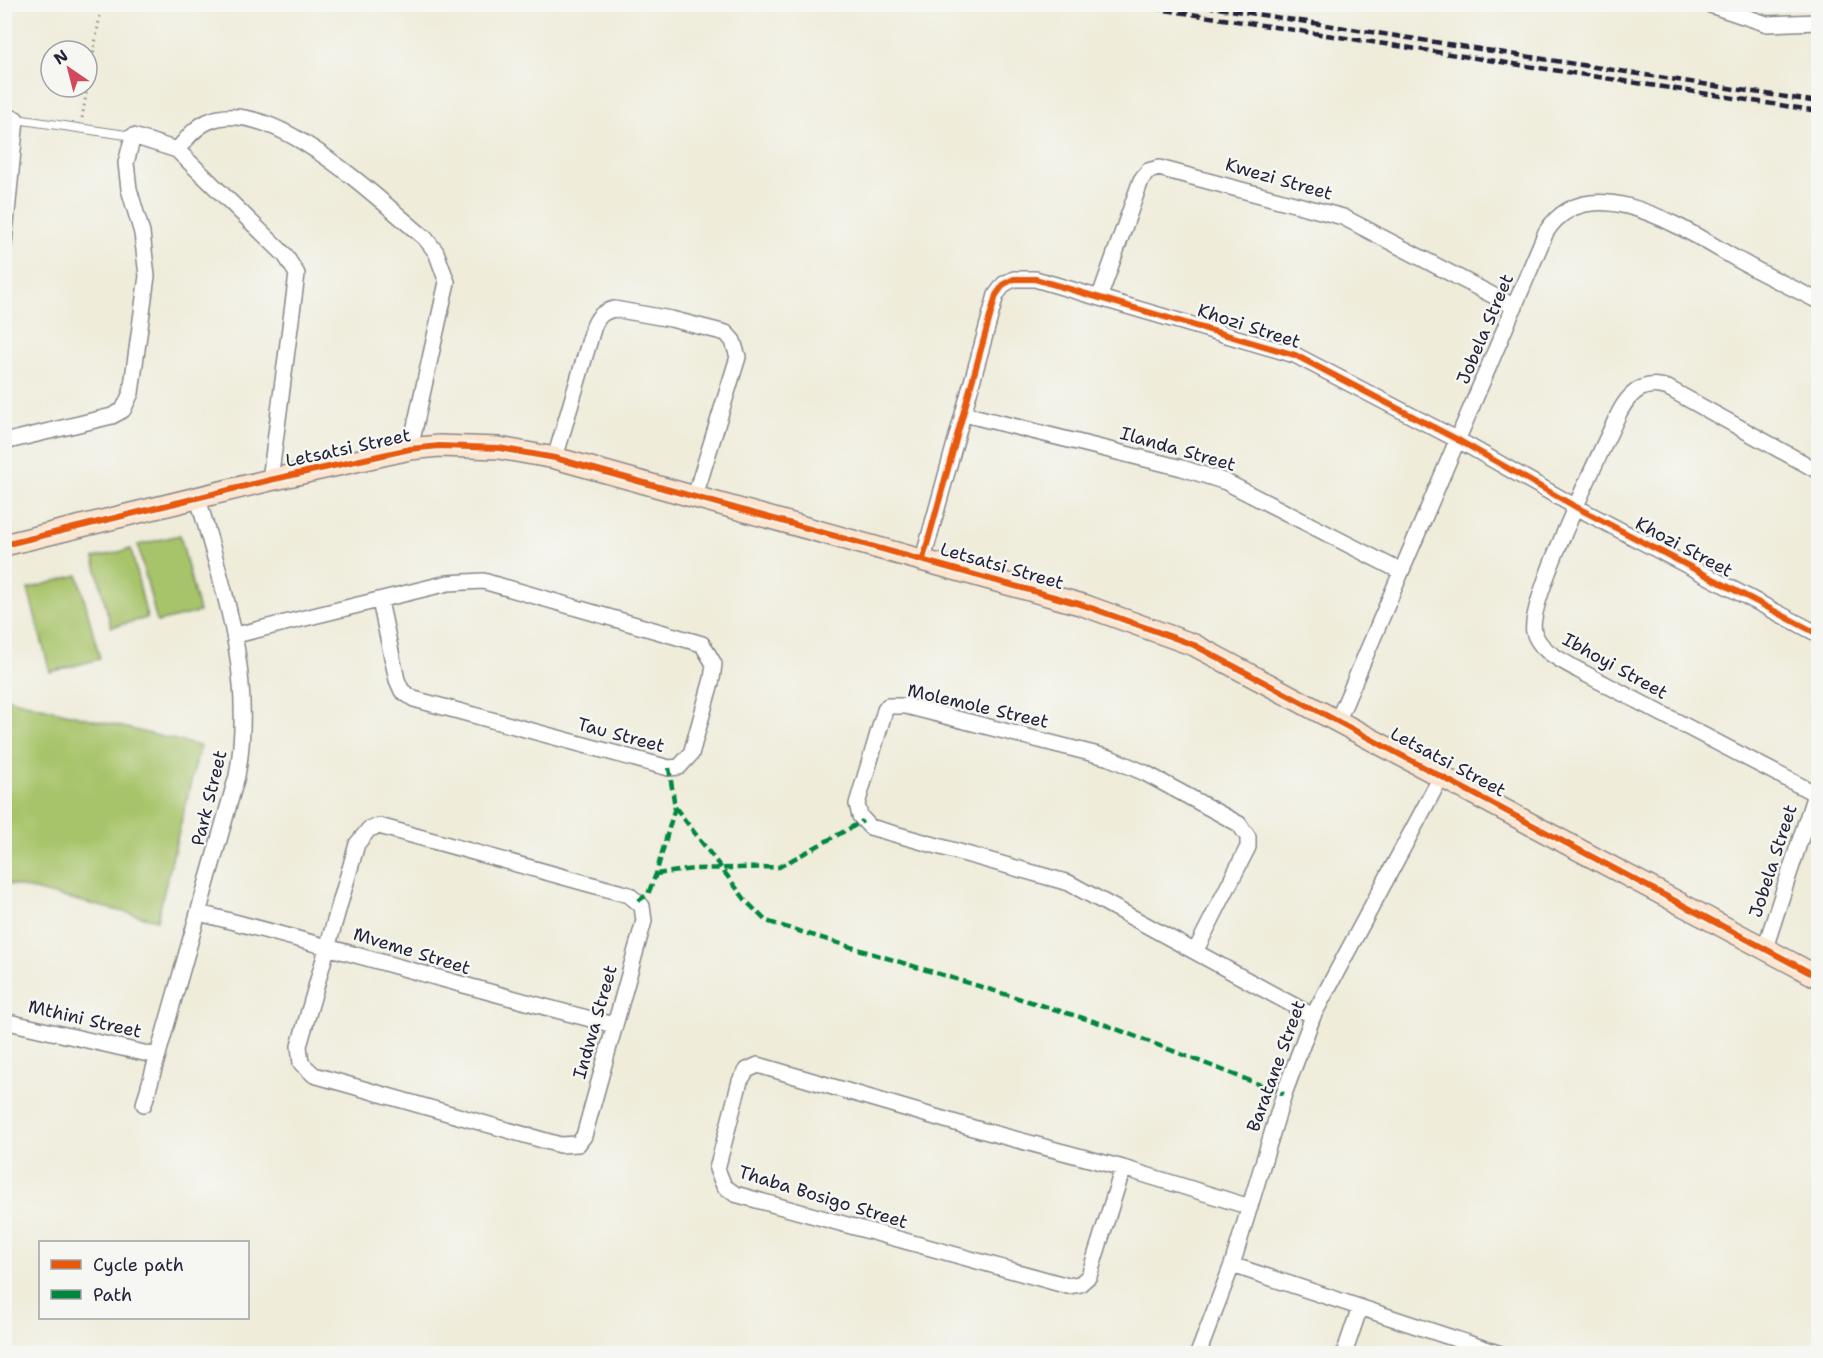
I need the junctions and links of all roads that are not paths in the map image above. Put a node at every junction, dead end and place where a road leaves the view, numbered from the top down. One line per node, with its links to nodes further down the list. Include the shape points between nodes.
1 (1715, 6): 2 (street, via 1767,24)
2 (1818, 22)
3 (10, 118): 4 (lane); 6 (street)
4 (133, 136): 5 (street); 12 (street, via 126,163 147,276 129,400 123,410 112,416)
5 (177, 150): 13 (street, via 208,121 235,116 254,119 317,151 425,238 436,252 447,282); 16 (street, via 285,255 297,274)
6 (4, 244)
7 (1100, 296): 9 (street, Kwezi Street, via 1140,180 1148,171 1159,168 1342,217); 10 (street, Khozi Street, via 1030,278 1004,285 996,295); 11 (street, Khozi Street, via 1295,356)
8 (1818, 301): 9 (street, Jobela Street, via 1663,217 1601,203 1576,207 1550,225)
9 (1515, 307): 11 (street, Jobela Street)
10 (964, 414): 21 (street, Khozi Street); 22 (street, Ilanda Street, via 1226,482)
11 (1460, 441): 19 (street, Khozi Street); 22 (street, Jobela Street)
12 (4, 442)
13 (410, 449): 14 (street, Letsatsi Street, via 499,448); 16 (street, Letsatsi Street)
14 (555, 458): 17 (street, Letsatsi Street); 17 (street, via 593,328 605,311 614,309 671,319 726,333 738,357)
15 (1818, 471): 19 (street, Ibhoyi Street, via 1668,388 1649,385 1624,403)
16 (270, 480): 18 (street, Letsatsi Street)
17 (695, 496): 21 (street, Letsatsi Street)
18 (198, 498): 20 (street, Letsatsi Street); 25 (street, Park Street)
19 (1576, 507): 24 (street, Khozi Street); 28 (street, Ibhoyi Street, via 1533,613 1533,631 1540,645 1578,670)
20 (4, 545)
21 (923, 559): 26 (street, Letsatsi Street, via 1083,604 1163,633)
22 (1400, 571): 26 (street, Jobela Street)
23 (380, 601): 23 (street, Tau Street, via 448,583 483,581 697,641 710,653 714,672 688,759 669,768 414,699 402,691 397,680); 25 (street, Tau Street)
24 (1818, 634)
25 (236, 635): 29 (street, Park Street, via 244,701 240,759)
26 (1338, 720): 27 (street, Letsatsi Street)
27 (1442, 775): 31 (street, Letsatsi Street); 34 (street, Baratane Street)
28 (1817, 790): 31 (street, Jobela Street)
29 (199, 913): 30 (street, Mveme Street); 37 (street, Park Street)
30 (327, 946): 36 (street, Mveme Street, via 479,991); 36 (street, Indwa Street, via 357,844 373,827 396,830 629,895 638,901 644,921); 36 (street, Indwa Street, via 298,1052 308,1072 560,1145 573,1146 584,1136)
31 (1765, 948): 33 (street, Letsatsi Street)
32 (1196, 950): 32 (street, Molemole Street, via 1058,878 879,831 867,824 858,813 858,795 888,706 906,706 1100,755 1145,773 1239,824 1248,837 1248,847); 34 (street, Molemole Street)
33 (1818, 977)
34 (1313, 1016): 40 (street, Baratane Street, via 1286,1086)
35 (4, 1021): 37 (street, Mthini Street)
36 (614, 1025)
37 (157, 1056): 38 (street, Park Street)
38 (144, 1104)
39 (1123, 1168): 39 (street, Thaba Bosigo Street, via 758,1065 747,1070 740,1081 717,1169 724,1186 735,1194 1068,1286 1080,1284 1089,1276); 40 (street, Thaba Bosigo Street)
40 (1250, 1207): 41 (street, Baratane Street)
41 (1232, 1265): 42 (street); 43 (street, Baratane Street)
42 (1360, 1307): 44 (street); 45 (street)
43 (1198, 1353)
44 (1344, 1353)
45 (1501, 1353)

